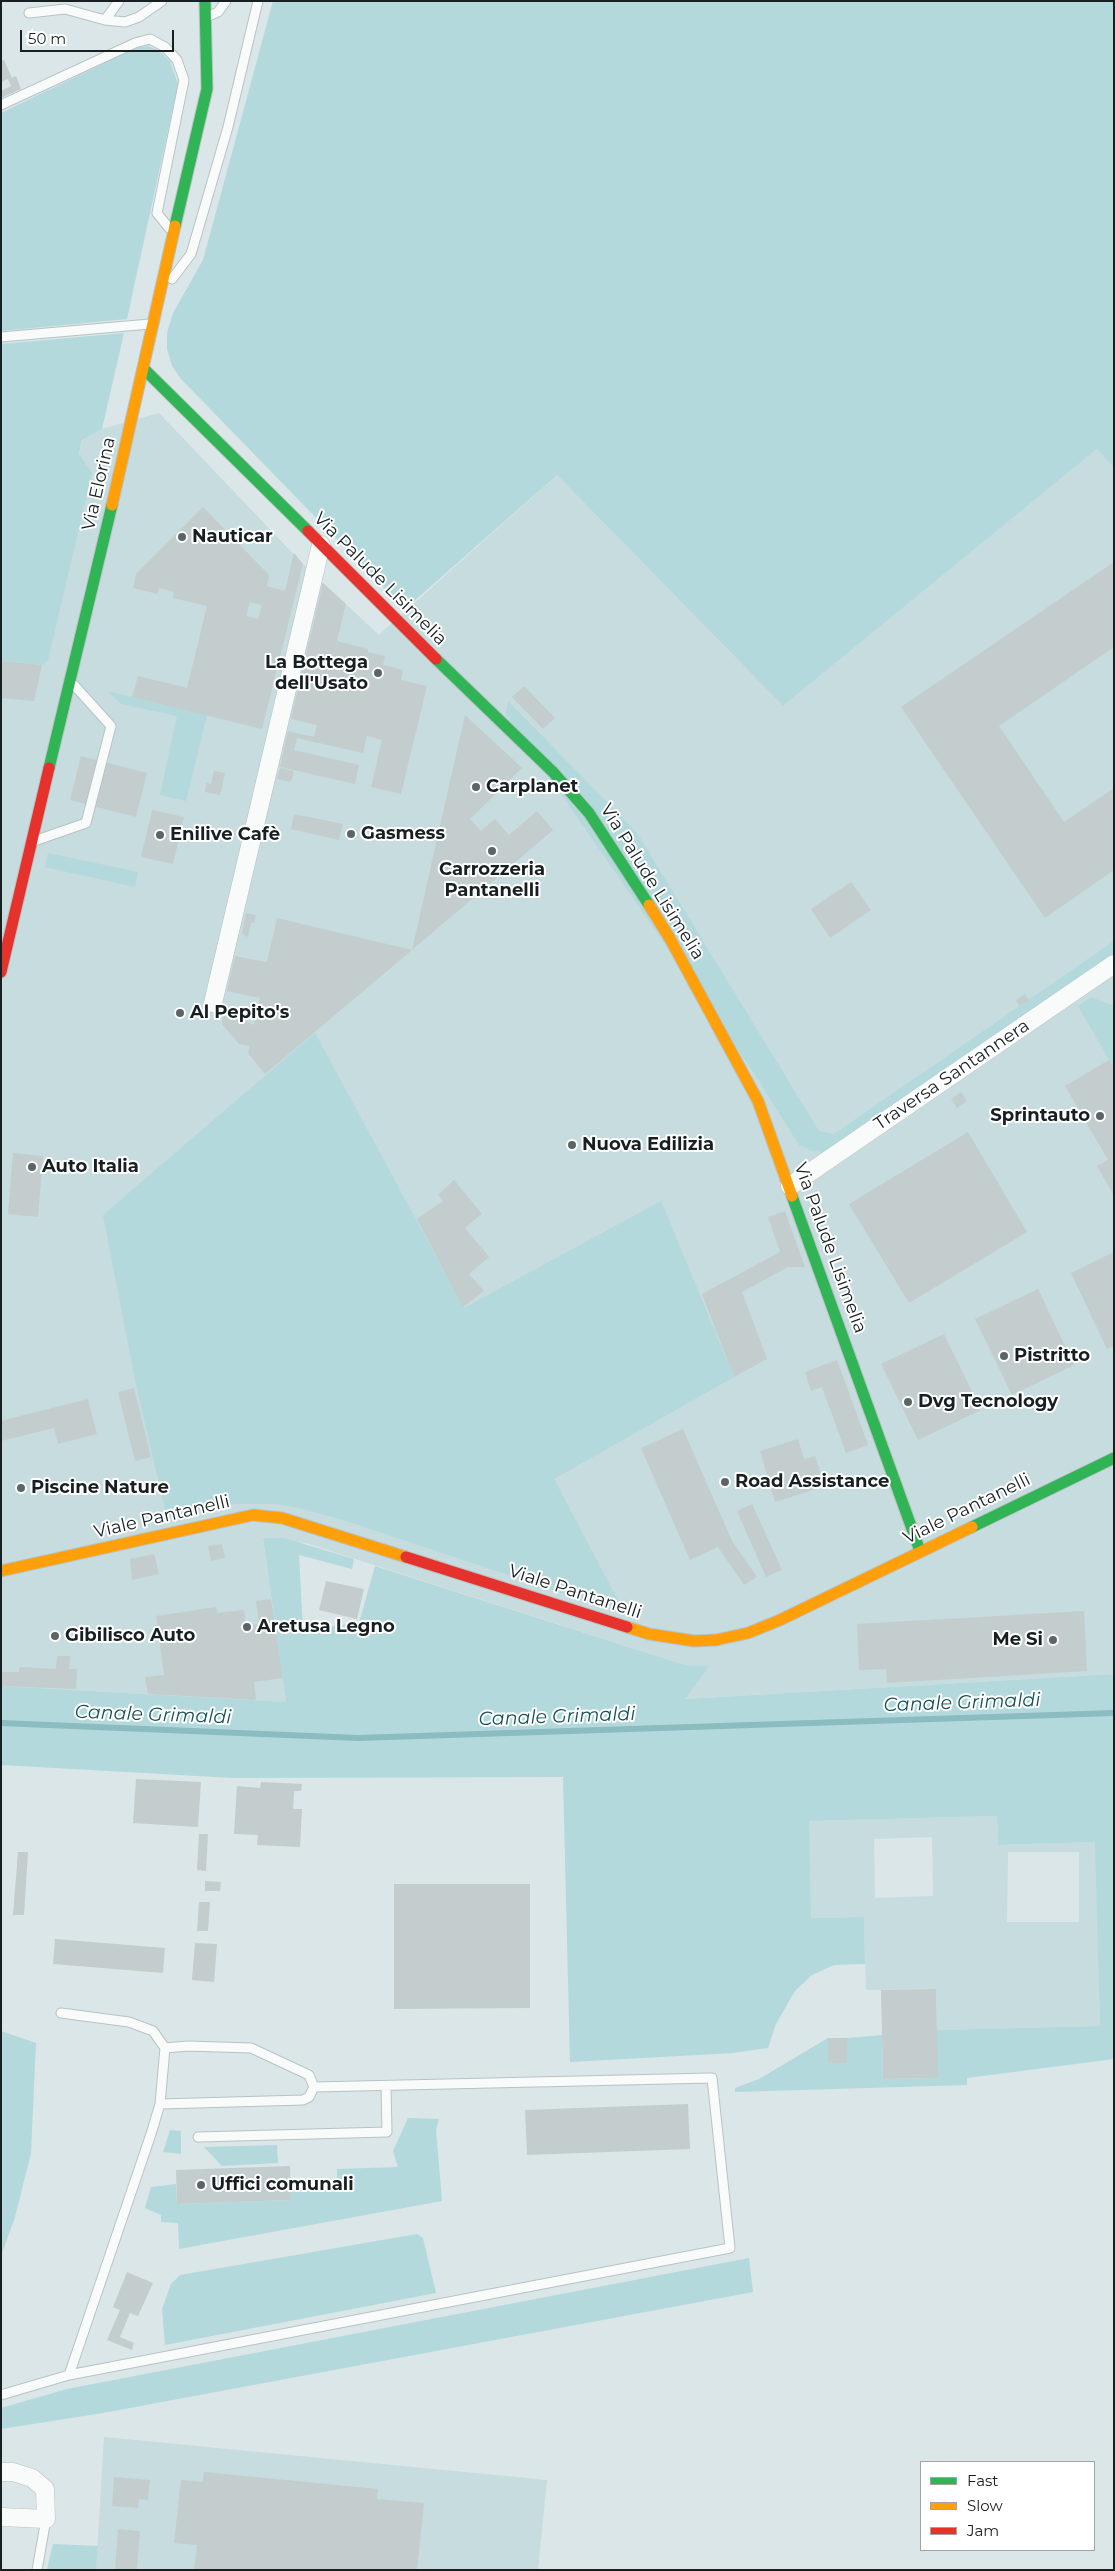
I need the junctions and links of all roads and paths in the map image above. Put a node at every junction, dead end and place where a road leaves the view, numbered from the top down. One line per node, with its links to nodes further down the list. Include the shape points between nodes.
1 (119, 1): 8 (lane)
2 (162, 1): 8 (lane, via 139,17 125,22)
3 (205, 1): 7 (street, Via Elorina)
4 (226, 1): 7 (lane, via 218,12)
5 (258, 1): 11 (lane, via 228,127 191,254)
6 (29, 14): 8 (lane, via 65,9)
7 (207, 17): 10 (street, Via Elorina, via 207,89)
8 (105, 20)
9 (1, 105): 10 (lane, via 135,43 150,39 165,47 177,60 184,80 157,213)
10 (173, 234): 11 (street, Via Elorina)
11 (158, 297): 12 (street, Via Elorina)
12 (152, 324): 13 (lane); 14 (street, Via Elorina)
13 (1, 337)
14 (144, 369): 15 (street, Via Palude Lisimelia); 16 (street, Via Elorina)
15 (321, 545): 20 (street); 21 (street, Via Palude Lisimelia, via 554,772 589,814 669,937 758,1101)
16 (70, 681): 17 (street, Via Elorina); 17 (lane, via 111,726 86,823)
17 (32, 842): 19 (street, Via Elorina)
18 (1114, 964): 21 (street, Traversa Santannera)
19 (1, 972)
20 (213, 1003)
21 (790, 1186): 23 (street, Via Palude Lisimelia)
22 (1114, 1458): 23 (street, Viale Pantanelli)
23 (920, 1551): 24 (street, Viale Pantanelli, via 748,1633 694,1642 649,1634 282,1518 253,1515)
24 (1, 1571)
25 (61, 2013): 26 (lane, via 130,2022 153,2031)
26 (165, 2048): 28 (lane, via 251,2048 309,2075); 29 (lane)
27 (386, 2086): 28 (lane); 30 (lane, via 387,2132); 31 (lane, via 712,2078 730,2248)
28 (314, 2087): 29 (lane, via 309,2097 303,2100)
29 (160, 2104): 31 (lane)
30 (198, 2137)
31 (69, 2375): 32 (lane)
32 (1, 2395)
33 (1, 2472): 35 (street, via 32,2478 45,2489)
34 (1, 2517): 35 (street)
35 (46, 2519): 36 (lane)
36 (37, 2570)

